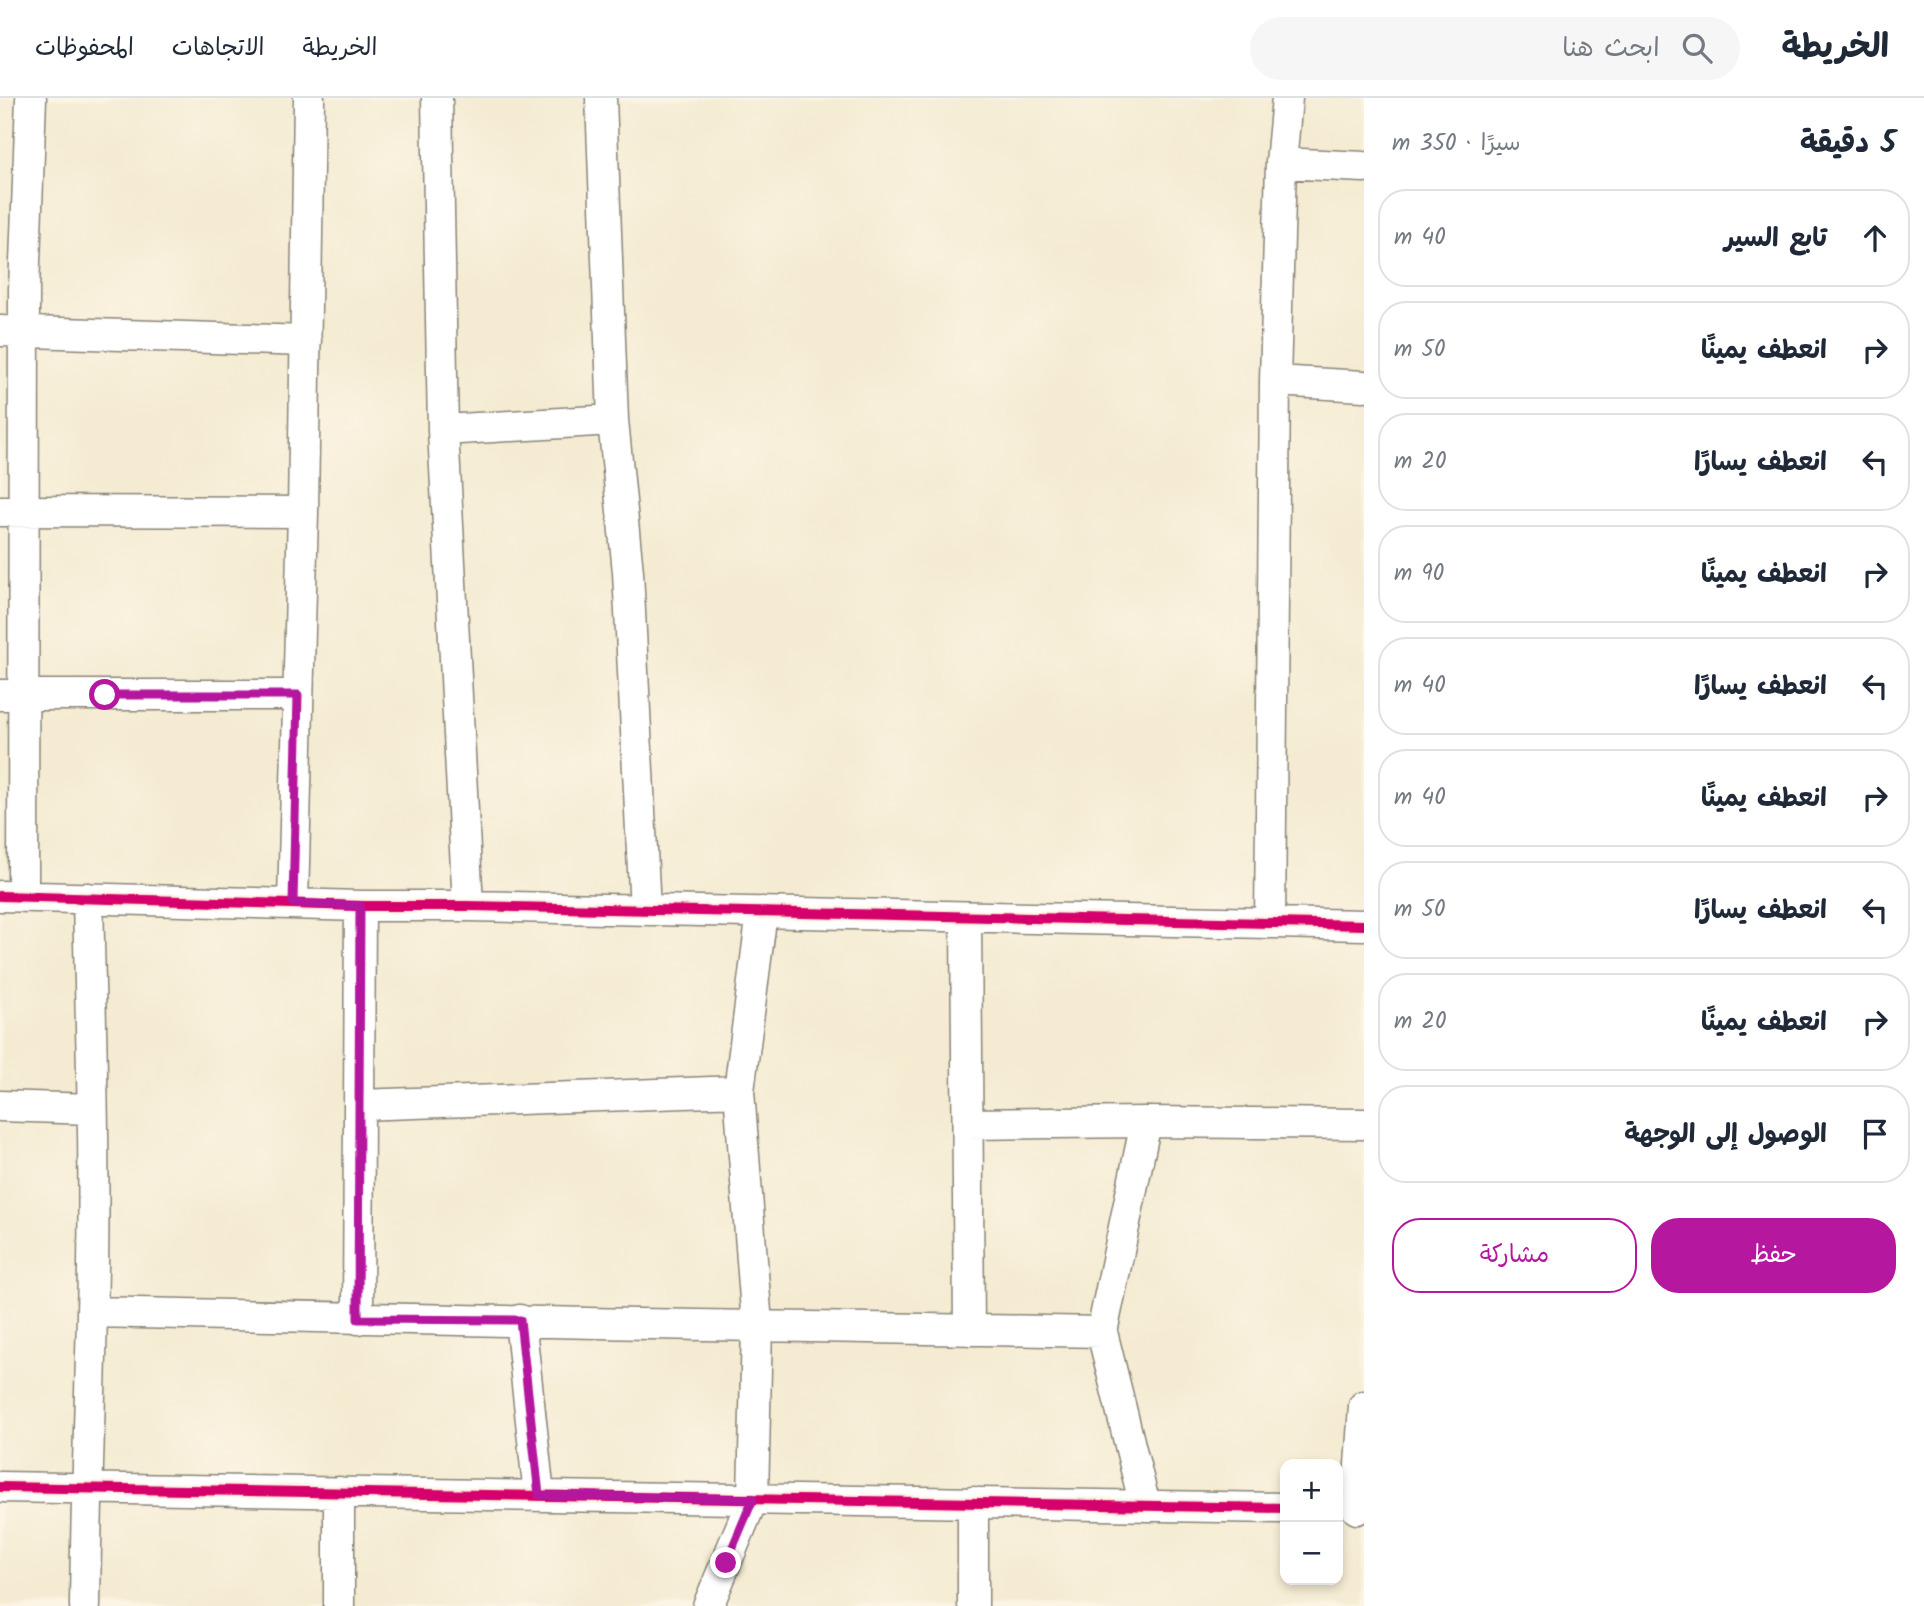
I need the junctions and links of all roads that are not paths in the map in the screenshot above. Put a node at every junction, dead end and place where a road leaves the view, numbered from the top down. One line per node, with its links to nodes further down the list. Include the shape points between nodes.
1 (31, 98): 8 (street)
2 (309, 98): 9 (street)
3 (437, 98): 13 (street)
4 (601, 98): 12 (street)
5 (1287, 98): 6 (street)
6 (1281, 163): 7 (street); 10 (street)
7 (1364, 167)
8 (12, 330): 9 (street); 14 (street)
9 (306, 341): 15 (street)
10 (1275, 381): 11 (street); 26 (street)
11 (1364, 386)
12 (613, 420): 13 (street); 23 (street, via 628,572)
13 (443, 430): 22 (street)
14 (12, 511): 15 (street); 16 (street)
15 (303, 512): 17 (street)
16 (11, 695): 17 (street); 18 (street)
17 (298, 695): 20 (street)
18 (11, 897): 19 (street)
19 (88, 898): 20 (street); 31 (street)
20 (293, 903): 21 (street)
21 (360, 906): 22 (street); 29 (street)
22 (468, 906): 23 (street)
23 (645, 910): 24 (street)
24 (762, 912): 25 (street); 28 (street)
25 (966, 917): 26 (street); 33 (street)
26 (1270, 923): 27 (street)
27 (1364, 925)
28 (739, 1091): 29 (street); 38 (street)
29 (359, 1105): 36 (street)
30 (0, 1106): 31 (street)
31 (92, 1109): 35 (street)
32 (1146, 1122): 33 (street); 34 (street); 40 (street)
33 (968, 1124): 39 (street)
34 (1364, 1124)
35 (92, 1312): 36 (street); 43 (street)
36 (358, 1319): 37 (street)
37 (520, 1320): 38 (street); 45 (street)
38 (757, 1325): 39 (street); 46 (street)
39 (969, 1330): 40 (street)
40 (1102, 1332): 48 (street)
41 (1364, 1406): 50 (street)
42 (0, 1487): 43 (street)
43 (86, 1487): 44 (street); 51 (street)
44 (338, 1492): 45 (street); 52 (street)
45 (539, 1495): 46 (street)
46 (753, 1499): 47 (street); 53 (street)
47 (973, 1502): 48 (street); 54 (street)
48 (1144, 1506): 49 (street)
49 (1280, 1508)
50 (1353, 1509)
51 (85, 1606)
52 (339, 1606)
53 (708, 1606)
54 (973, 1606)

